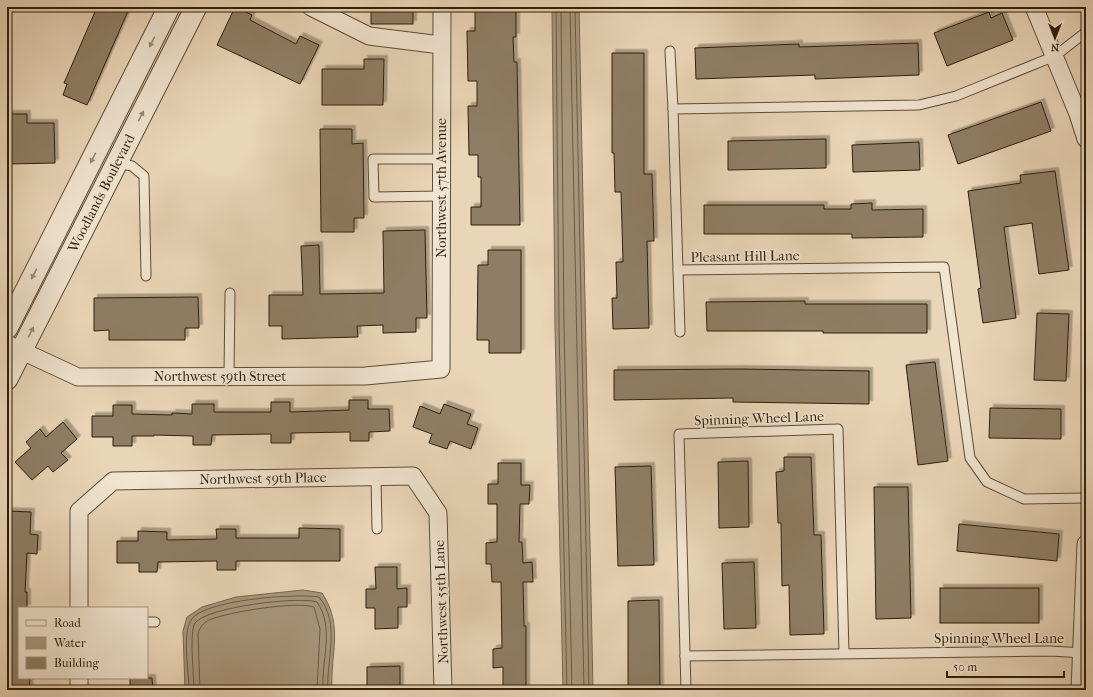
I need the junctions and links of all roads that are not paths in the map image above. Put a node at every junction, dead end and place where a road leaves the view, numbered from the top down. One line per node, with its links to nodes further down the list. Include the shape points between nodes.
1 (169, 7): 18 (street, Woodlands Boulevard, one-way to 18)
2 (196, 7): 13 (street, Woodlands Boulevard, one-way to 2)
3 (310, 7): 7 (street, via 369,36)
4 (442, 7): 7 (street, Northwest 57th Avenue)
5 (1034, 7): 9 (street)
6 (1086, 32): 9 (lane)
7 (441, 45): 12 (street, Northwest 57th Avenue)
8 (670, 51): 10 (lane, Pleasant Hill Lane)
9 (1055, 56): 10 (lane, via 956,96 920,105); 11 (street)
10 (673, 109): 15 (lane, Pleasant Hill Lane)
11 (1086, 139)
12 (441, 159): 14 (street, Northwest 57th Avenue); 14 (lane, via 373,159 374,197)
13 (117, 162): 16 (lane, via 132,166 144,176); 20 (street, Woodlands Boulevard, one-way to 13)
14 (441, 196): 21 (street, Northwest 57th Avenue)
15 (678, 270): 19 (lane); 25 (lane, Pleasant Hill Lane, via 944,267 970,458 987,482 1024,499)
16 (146, 276)
17 (230, 293): 22 (lane)
18 (7, 328)
19 (680, 332)
20 (14, 347): 22 (street, Northwest 59th Street, via 78,377); 23 (street, Woodlands Boulevard)
21 (441, 369): 22 (street, Northwest 59th Street, via 365,376)
22 (229, 376)
23 (7, 379)
24 (376, 476): 26 (street, Northwest 59th Place, via 413,476); 27 (lane); 29 (street, Northwest 59th Place, via 114,481 79,511)
25 (1086, 498)
26 (438, 514): 35 (street, Northwest 55th Lane)
27 (377, 529)
28 (1086, 544): 31 (street)
29 (79, 607)
30 (844, 653): 31 (lane, Spinning Wheel Lane); 32 (lane, Spinning Wheel Lane); 32 (lane, Spinning Wheel Lane, via 838,429 679,434)
31 (1084, 653): 37 (street)
32 (685, 656): 36 (lane, Spinning Wheel Lane)
33 (79, 679): 34 (street)
34 (79, 690)
35 (443, 690)
36 (686, 690)
37 (1080, 690)

